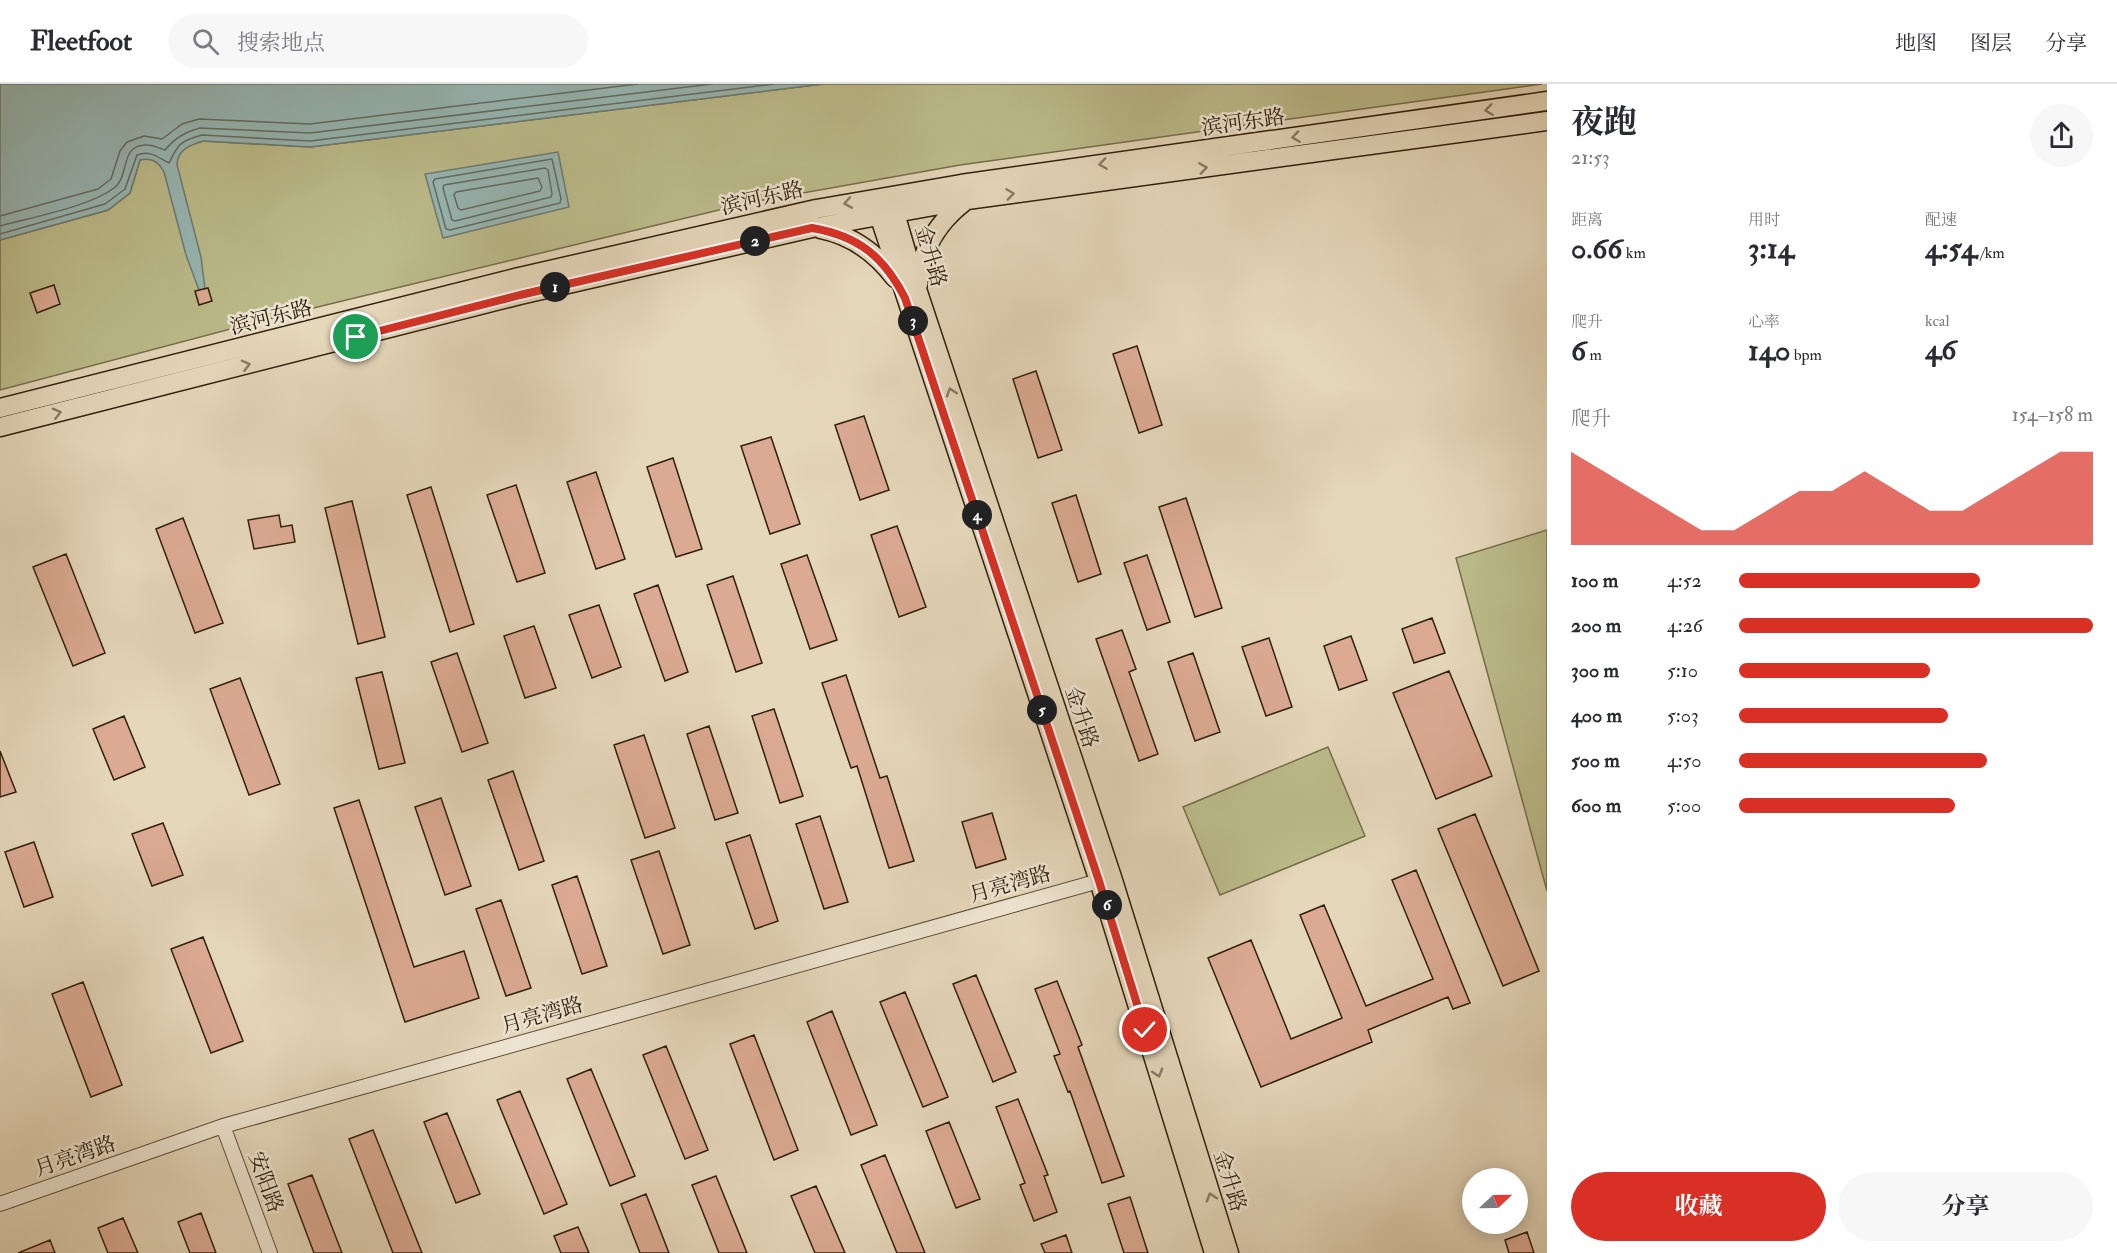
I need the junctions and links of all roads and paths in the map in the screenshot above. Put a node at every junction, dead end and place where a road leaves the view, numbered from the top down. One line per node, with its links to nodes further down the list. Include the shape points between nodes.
1 (1547, 101): 4 (main road, 滨河东路, one-way to 4, via 961,184)
2 (1547, 121): 3 (main road, 滨河东路, one-way to 2)
3 (967, 200): 4 (main road, 滨河东路); 6 (main road, via 936,230)
4 (885, 206): 5 (main road, 滨河东路); 6 (main road, 金升路); 7 (main road, 滨河东路, one-way to 7, via 816,209 515,278)
5 (812, 228): 6 (main road, via 832,231 869,250); 8 (main road, 滨河东路, one-way to 5, via 520,295)
6 (912, 295): 9 (main road, 金升路); 14 (main road, 金升路, one-way to 6, via 1112,877)
7 (0, 408)
8 (0, 427)
9 (1099, 881): 10 (street, 月亮湾路); 13 (main road, 金升路, one-way to 13)
10 (223, 1126): 11 (street, 月亮湾路); 12 (street, 安阳路)
11 (0, 1204)
12 (270, 1253)
13 (1214, 1253)
14 (1229, 1253)

